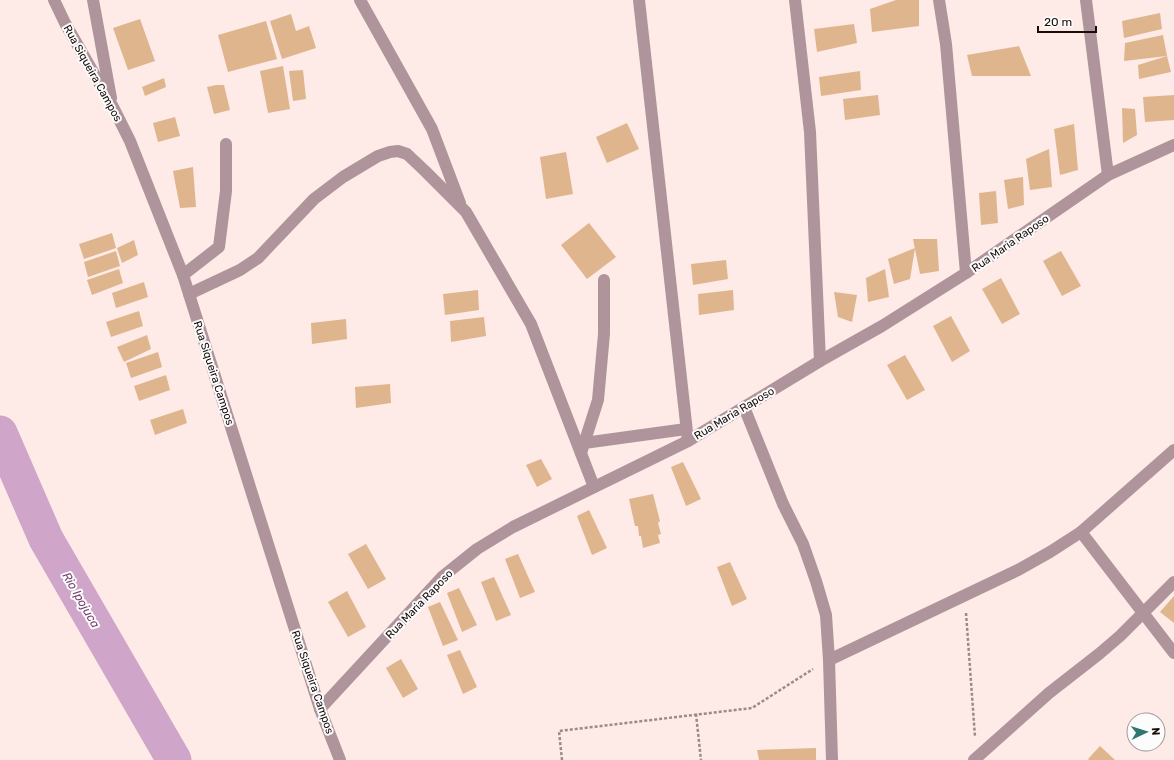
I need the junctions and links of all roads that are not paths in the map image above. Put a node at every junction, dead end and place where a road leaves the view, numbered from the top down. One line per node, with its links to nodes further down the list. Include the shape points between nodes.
1 (54, 0): 8 (street, Rua Siqueira Campos)
2 (93, 0): 8 (street)
3 (360, 0): 12 (street, via 432,129)
4 (639, 0): 19 (street)
5 (795, 0): 17 (street, via 810,132)
6 (939, 0): 13 (street, via 946,44)
7 (1086, 0): 11 (street)
8 (113, 107): 14 (street, Rua Siqueira Campos, via 130,141)
9 (226, 144): 14 (street, via 226,192 219,247)
10 (1174, 145): 11 (street, Rua Maria Raposo)
11 (1108, 175): 13 (street, Rua Maria Raposo)
12 (461, 208): 16 (street, via 407,154 390,152 327,188 258,258 240,270); 21 (street, via 466,212 531,324)
13 (966, 273): 17 (street, Rua Maria Raposo, via 882,326)
14 (183, 274): 16 (street, Rua Siqueira Campos)
15 (604, 280): 21 (street, via 604,334 598,400)
16 (189, 294): 29 (street, Rua Siqueira Campos)
17 (820, 360): 18 (street, Rua Maria Raposo)
18 (744, 407): 20 (street, Rua Maria Raposo); 28 (street, via 816,581 826,616)
19 (686, 429): 20 (street); 21 (street)
20 (688, 441): 23 (street, Rua Maria Raposo)
21 (582, 448): 23 (street)
22 (1174, 450): 24 (street)
23 (594, 487): 29 (street, Rua Maria Raposo, via 513,527 477,549 442,577)
24 (1081, 532): 26 (street); 28 (street, via 1018,570)
25 (1174, 582): 26 (street)
26 (1143, 614): 27 (street); 30 (street)
27 (1174, 653)
28 (829, 660): 32 (street)
29 (320, 709): 31 (street, Rua Siqueira Campos)
30 (975, 759)
31 (340, 760)
32 (832, 760)

